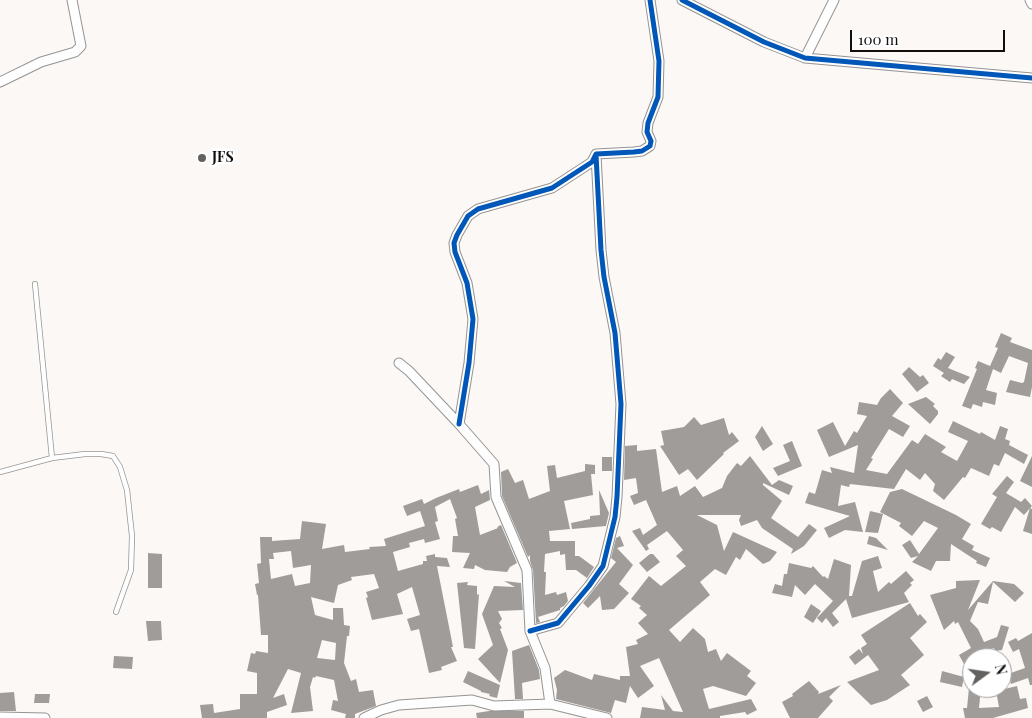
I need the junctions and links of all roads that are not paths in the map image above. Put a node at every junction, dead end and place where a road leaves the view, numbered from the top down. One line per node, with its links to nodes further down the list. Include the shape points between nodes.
1 (72, 0): 9 (street, via 80,46 75,52 41,62)
2 (650, 0): 10 (street, via 659,61 658,97 647,132 650,146 642,151)
3 (682, 0): 7 (street, via 764,42)
4 (834, 0): 7 (street)
5 (1030, 0): 6 (street)
6 (1032, 4)
7 (805, 58): 8 (street)
8 (1032, 78)
9 (0, 82)
10 (596, 154): 13 (street, via 592,162 552,188 478,209 462,226 454,243 455,252 467,283 473,319); 17 (street, via 601,250 615,333 621,404 615,517 603,566 589,586 558,624)
11 (35, 284): 14 (lane)
12 (399, 363): 13 (street)
13 (460, 424): 17 (street, via 494,464 496,497 527,570)
14 (52, 458): 15 (lane); 16 (lane, via 101,454 113,456 120,467 127,490 132,536 131,570)
15 (0, 472)
16 (116, 612)
17 (530, 631): 18 (street, via 545,668)
18 (550, 704): 19 (street); 22 (street, via 494,706 472,700 416,703 381,710)
19 (566, 714): 23 (street)
20 (0, 717): 21 (street)
21 (45, 718)
22 (364, 718)
23 (607, 718)

